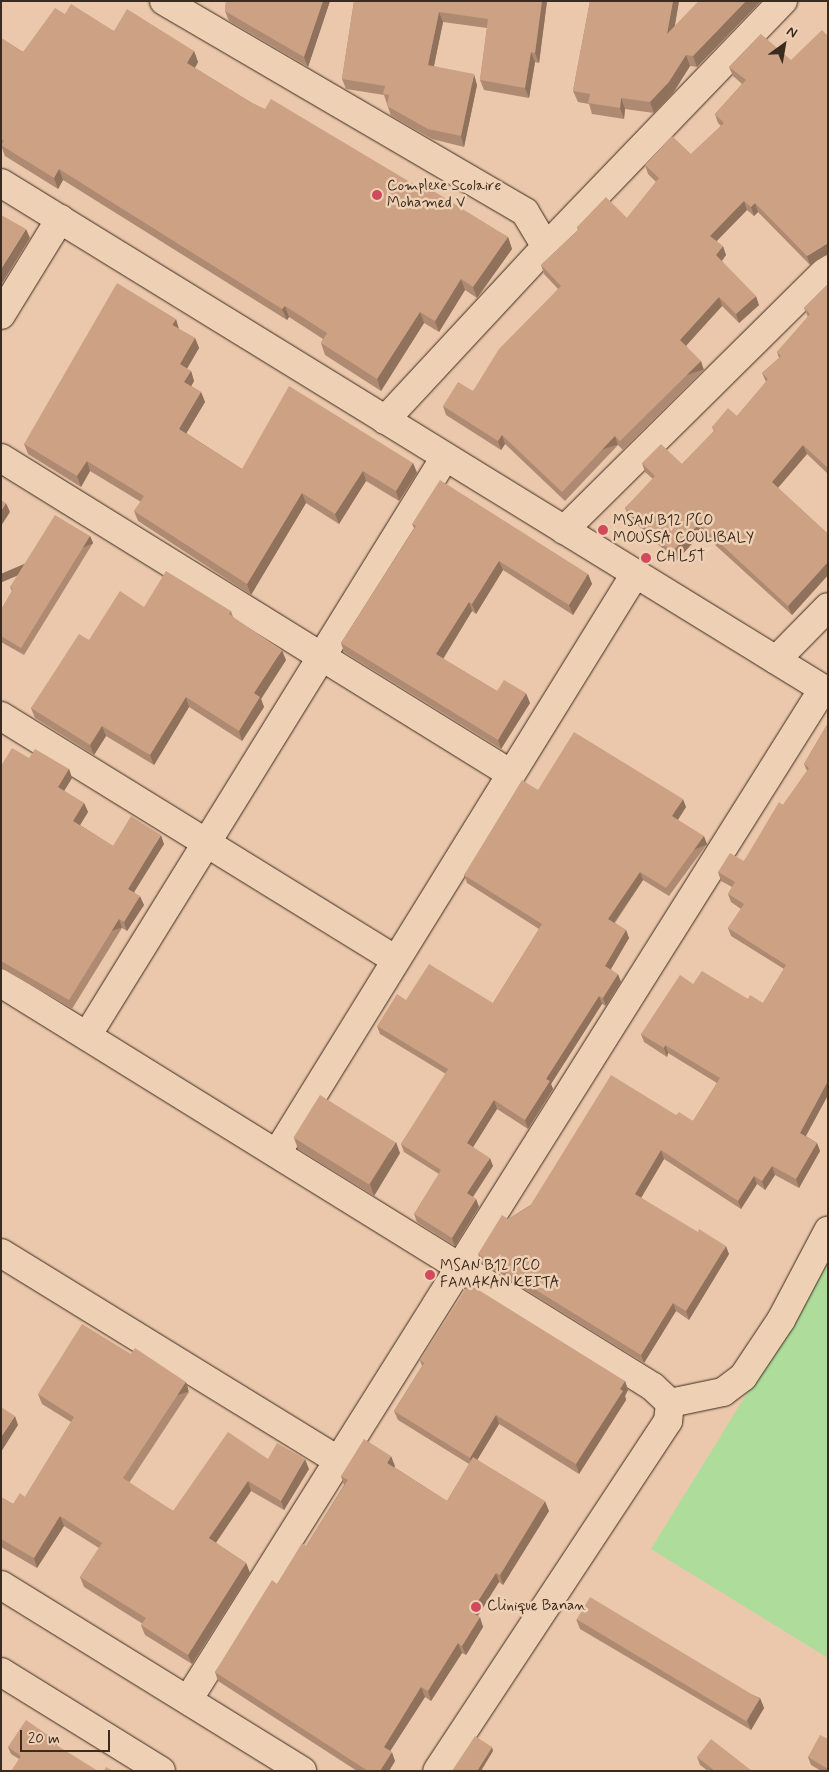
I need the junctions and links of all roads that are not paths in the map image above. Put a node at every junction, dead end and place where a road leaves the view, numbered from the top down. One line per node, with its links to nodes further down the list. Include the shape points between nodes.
1 (164, 1): 3 (street)
2 (783, 1): 6 (street)
3 (204, 13): 6 (street, via 525,212)
4 (1, 183): 5 (street)
5 (60, 220): 8 (street); 9 (street)
6 (546, 247): 9 (street)
7 (828, 269): 12 (street)
8 (1, 315)
9 (385, 420): 10 (street)
10 (445, 457): 12 (street); 15 (street)
11 (1, 458): 15 (street)
12 (564, 530): 13 (street)
13 (635, 574): 16 (street); 19 (street)
14 (828, 607): 16 (street)
15 (322, 656): 19 (street); 20 (street)
16 (776, 660): 17 (street)
17 (825, 691): 27 (street)
18 (1, 716): 20 (street)
19 (511, 774): 21 (street)
20 (206, 843): 21 (street); 23 (street)
21 (396, 960): 24 (street)
22 (1, 983): 23 (street)
23 (87, 1036): 24 (street)
24 (277, 1153): 27 (street)
25 (828, 1231): 28 (street, via 781,1320 743,1377 723,1392)
26 (1, 1252): 29 (street)
27 (460, 1267): 28 (street, via 653,1387); 29 (street)
28 (670, 1403): 35 (street, via 668,1421)
29 (339, 1461): 32 (street)
30 (1, 1585): 32 (street)
31 (1, 1672): 33 (street)
32 (188, 1700): 34 (street)
33 (161, 1771)
34 (302, 1771)
35 (437, 1771)

